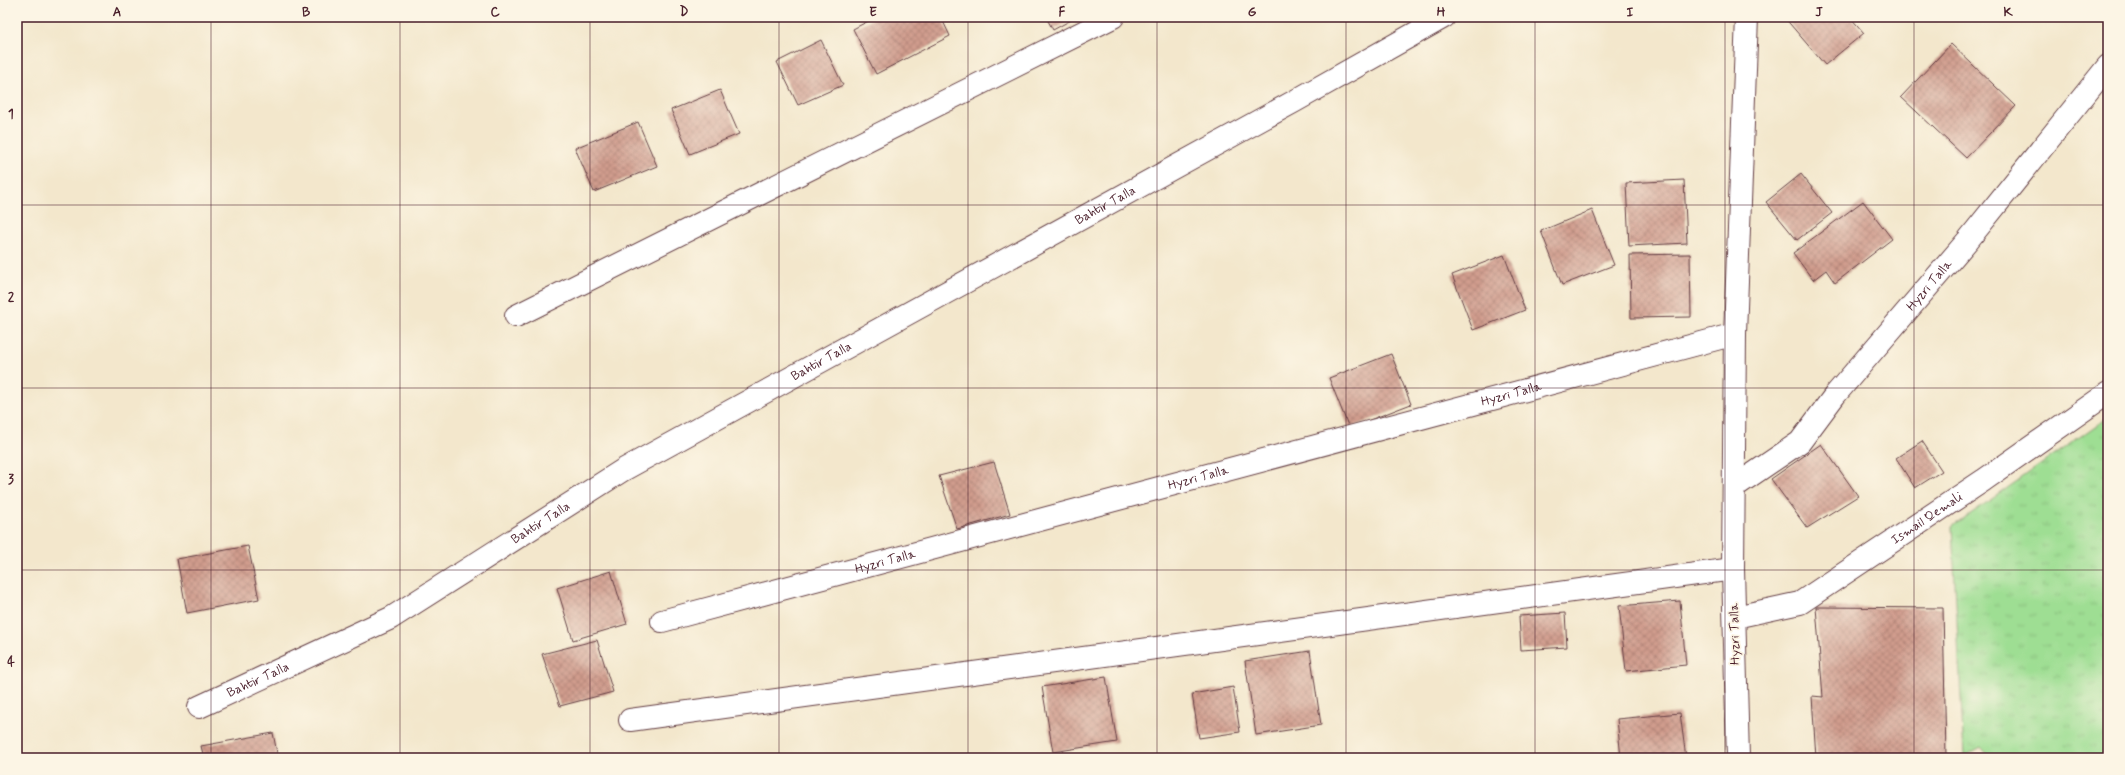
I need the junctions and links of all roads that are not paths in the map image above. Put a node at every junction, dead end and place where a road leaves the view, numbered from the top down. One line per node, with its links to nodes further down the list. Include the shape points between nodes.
1 (1113, 17): 5 (street)
2 (1444, 17): 12 (street, Bahtir Talla, via 623,470 391,618)
3 (1747, 17): 6 (street, Hyzri Talla)
4 (2108, 66): 8 (street, Hyzri Talla, via 1968,240 1835,395 1800,442)
5 (516, 316)
6 (1735, 334): 8 (street, Hyzri Talla); 11 (street, Hyzri Talla)
7 (2108, 393): 10 (street, Ismail Qemali, via 1800,603)
8 (1734, 487): 9 (street, Hyzri Talla)
9 (1733, 569): 10 (street, Hyzri Talla); 13 (street)
10 (1735, 617): 14 (street, Hyzri Talla)
11 (662, 622)
12 (200, 707)
13 (630, 720)
14 (1738, 758)

